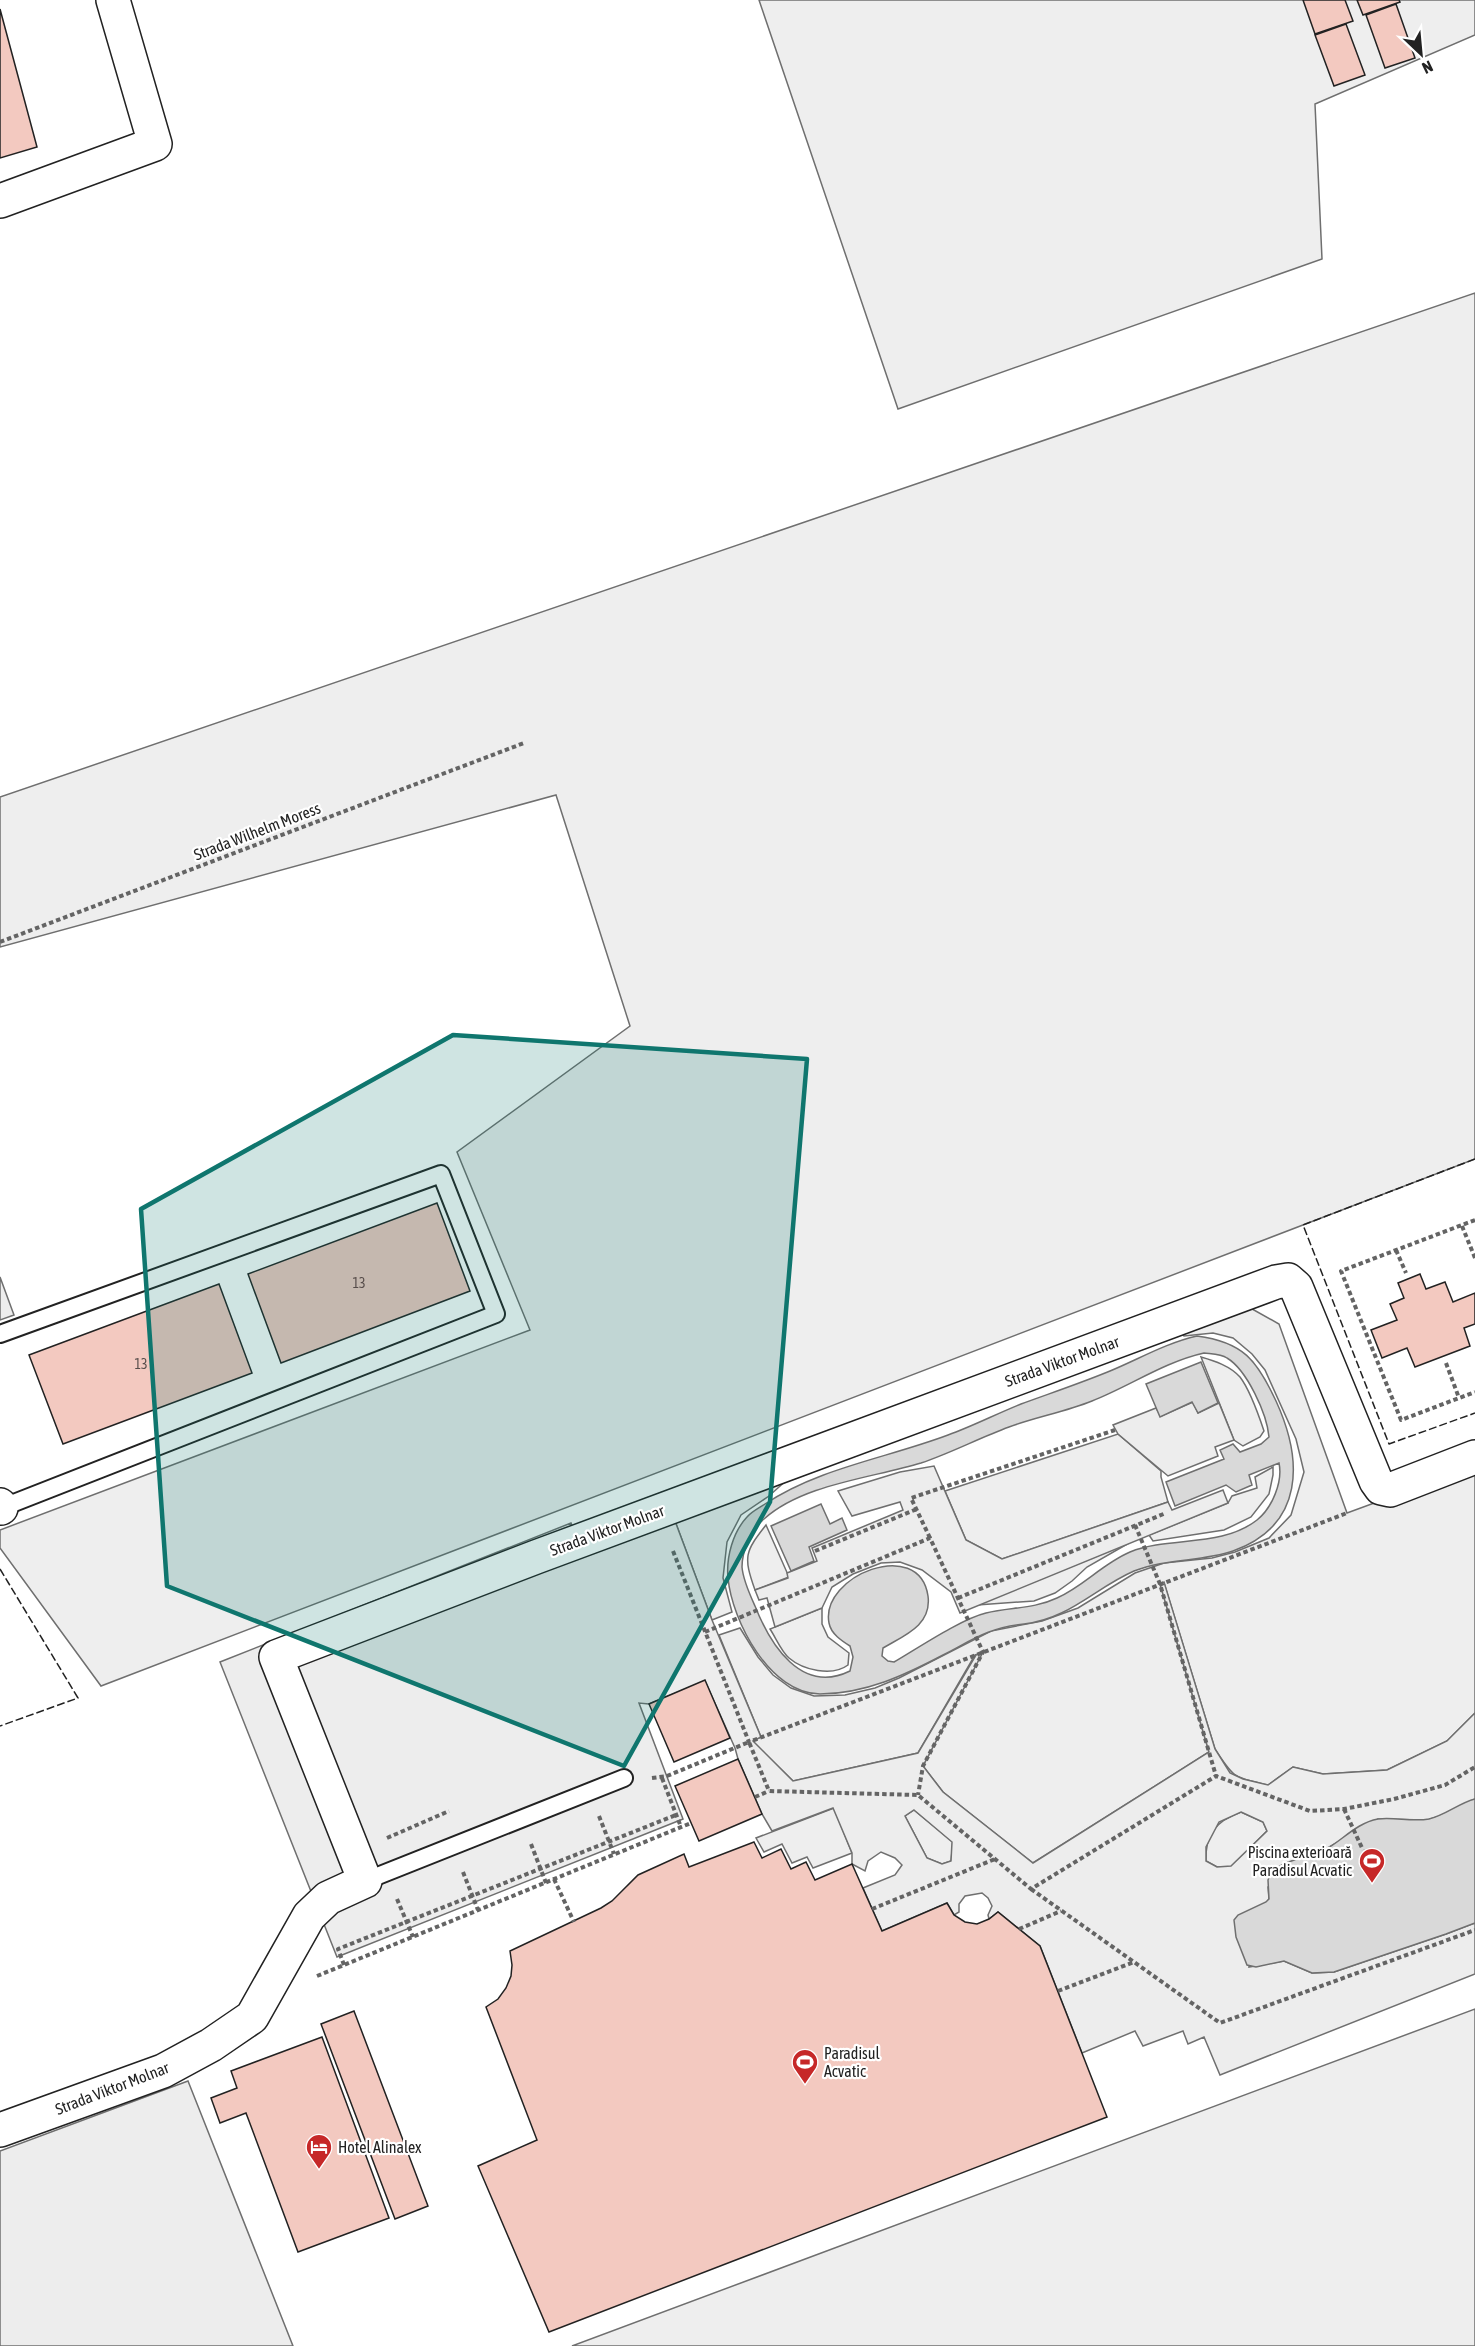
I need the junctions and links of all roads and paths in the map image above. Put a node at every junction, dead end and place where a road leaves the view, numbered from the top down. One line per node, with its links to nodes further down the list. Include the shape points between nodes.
1 (113, 0): 2 (street, via 155,144)
2 (0, 201)
3 (524, 743): 4 (path, Strada Wilhelm Moress)
4 (0, 942)
5 (1475, 1220): 6 (path)
6 (1461, 1226): 7 (path); 8 (path)
7 (1396, 1251): 9 (path); 13 (path, via 1341,1271 1401,1420)
8 (1475, 1258)
9 (1406, 1273)
10 (0, 1334): 16 (lane, via 441,1174 496,1314)
11 (1446, 1363): 13 (path)
12 (1475, 1392): 13 (path)
13 (1459, 1398)
14 (1115, 1430): 17 (path, via 911,1498)
15 (1475, 1458): 48 (street, Strada Viktor Molnar, via 1390,1491 1381,1488 1296,1287 1288,1280 1276,1282 547,1552 276,1657)
16 (1, 1507)
17 (917, 1509): 21 (path); 23 (path)
18 (1166, 1513): 20 (path)
19 (1347, 1513): 24 (path)
20 (1135, 1525): 24 (path); 25 (path)
21 (930, 1538): 25 (path); 26 (path)
22 (674, 1551): 26 (path)
23 (815, 1551)
24 (1159, 1582): 27 (path); 30 (path)
25 (958, 1598): 27 (path)
26 (705, 1632): 28 (path)
27 (982, 1650): 28 (path); 35 (path, via 923,1766)
28 (749, 1742): 32 (path); 34 (path)
29 (1475, 1767): 37 (path, via 1445,1785)
30 (1216, 1776): 37 (path, via 1310,1811); 52 (path)
31 (624, 1778): 32 (path); 33 (lane)
32 (662, 1778): 39 (path)
33 (590, 1791): 40 (lane); 43 (path)
34 (769, 1791): 35 (path); 36 (path)
35 (918, 1796): 47 (path)
36 (755, 1797)
37 (1344, 1809): 45 (path)
38 (449, 1811): 48 (path)
39 (676, 1815): 42 (path); 43 (path)
40 (521, 1819): 44 (lane); 49 (path)
41 (691, 1823): 42 (path)
42 (681, 1827): 46 (path)
43 (609, 1841): 46 (path); 49 (path)
44 (452, 1845): 48 (lane); 53 (path)
45 (1362, 1850)
46 (614, 1854): 50 (path)
47 (995, 1859): 52 (path); 54 (path)
48 (359, 1867): 64 (street, Strada Viktor Molnar, via 309,1916 252,2017 163,2071)
49 (540, 1869): 51 (path); 53 (path)
50 (554, 1879): 51 (path); 57 (path)
51 (546, 1883): 55 (path)
52 (1032, 1889): 56 (path)
53 (472, 1896): 55 (path); 61 (path, via 338,1949)
54 (872, 1909)
55 (478, 1910): 61 (path)
56 (1061, 1910): 58 (path); 60 (path)
57 (574, 1922)
58 (1019, 1929)
59 (1475, 1930): 60 (path, via 1220,2023)
60 (1134, 1962): 63 (path)
61 (344, 1965): 62 (path)
62 (314, 1978)
63 (1058, 1991)
64 (0, 2130)

